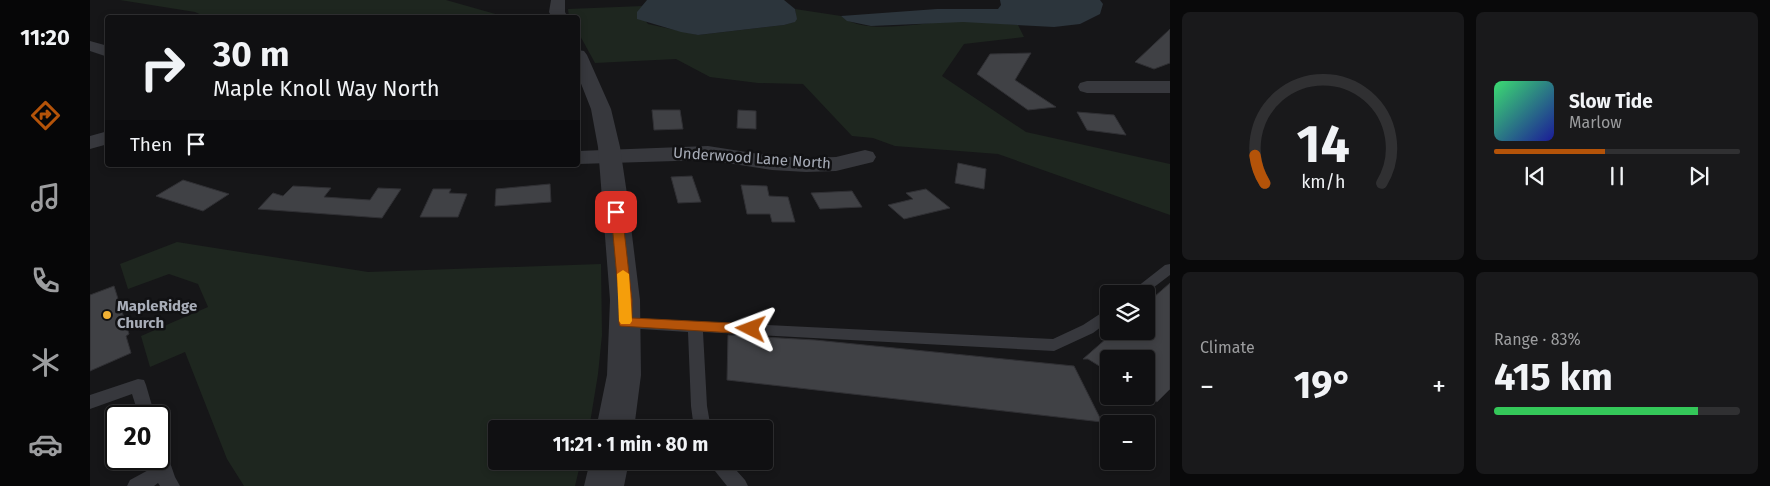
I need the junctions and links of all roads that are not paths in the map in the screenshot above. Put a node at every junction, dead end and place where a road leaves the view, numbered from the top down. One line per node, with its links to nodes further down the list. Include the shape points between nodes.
1 (558, 0): 2 (street)
2 (558, 15)
3 (90, 46): 4 (street)
4 (105, 51)
5 (580, 60): 10 (street, via 600,109)
6 (1170, 87): 7 (street)
7 (1087, 88)
8 (105, 138): 9 (street)
9 (90, 143)
10 (610, 156): 11 (street, Underwood Lane North, via 708,153 806,165 836,164); 12 (street, Underwood Lane North); 16 (street, via 626,300)
11 (865, 157)
12 (580, 158)
13 (1170, 268): 14 (lane)
14 (1147, 285)
15 (1100, 320): 17 (lane, via 1054,345)
16 (625, 323): 17 (lane); 20 (street, via 624,375)
17 (695, 326): 21 (lane)
18 (90, 402): 19 (lane, via 138,385)
19 (144, 405)
20 (617, 420)
21 (701, 420)
22 (164, 470): 25 (lane)
23 (608, 470): 26 (street)
24 (724, 470): 27 (lane)
25 (136, 486)
26 (604, 486)
27 (739, 486)

